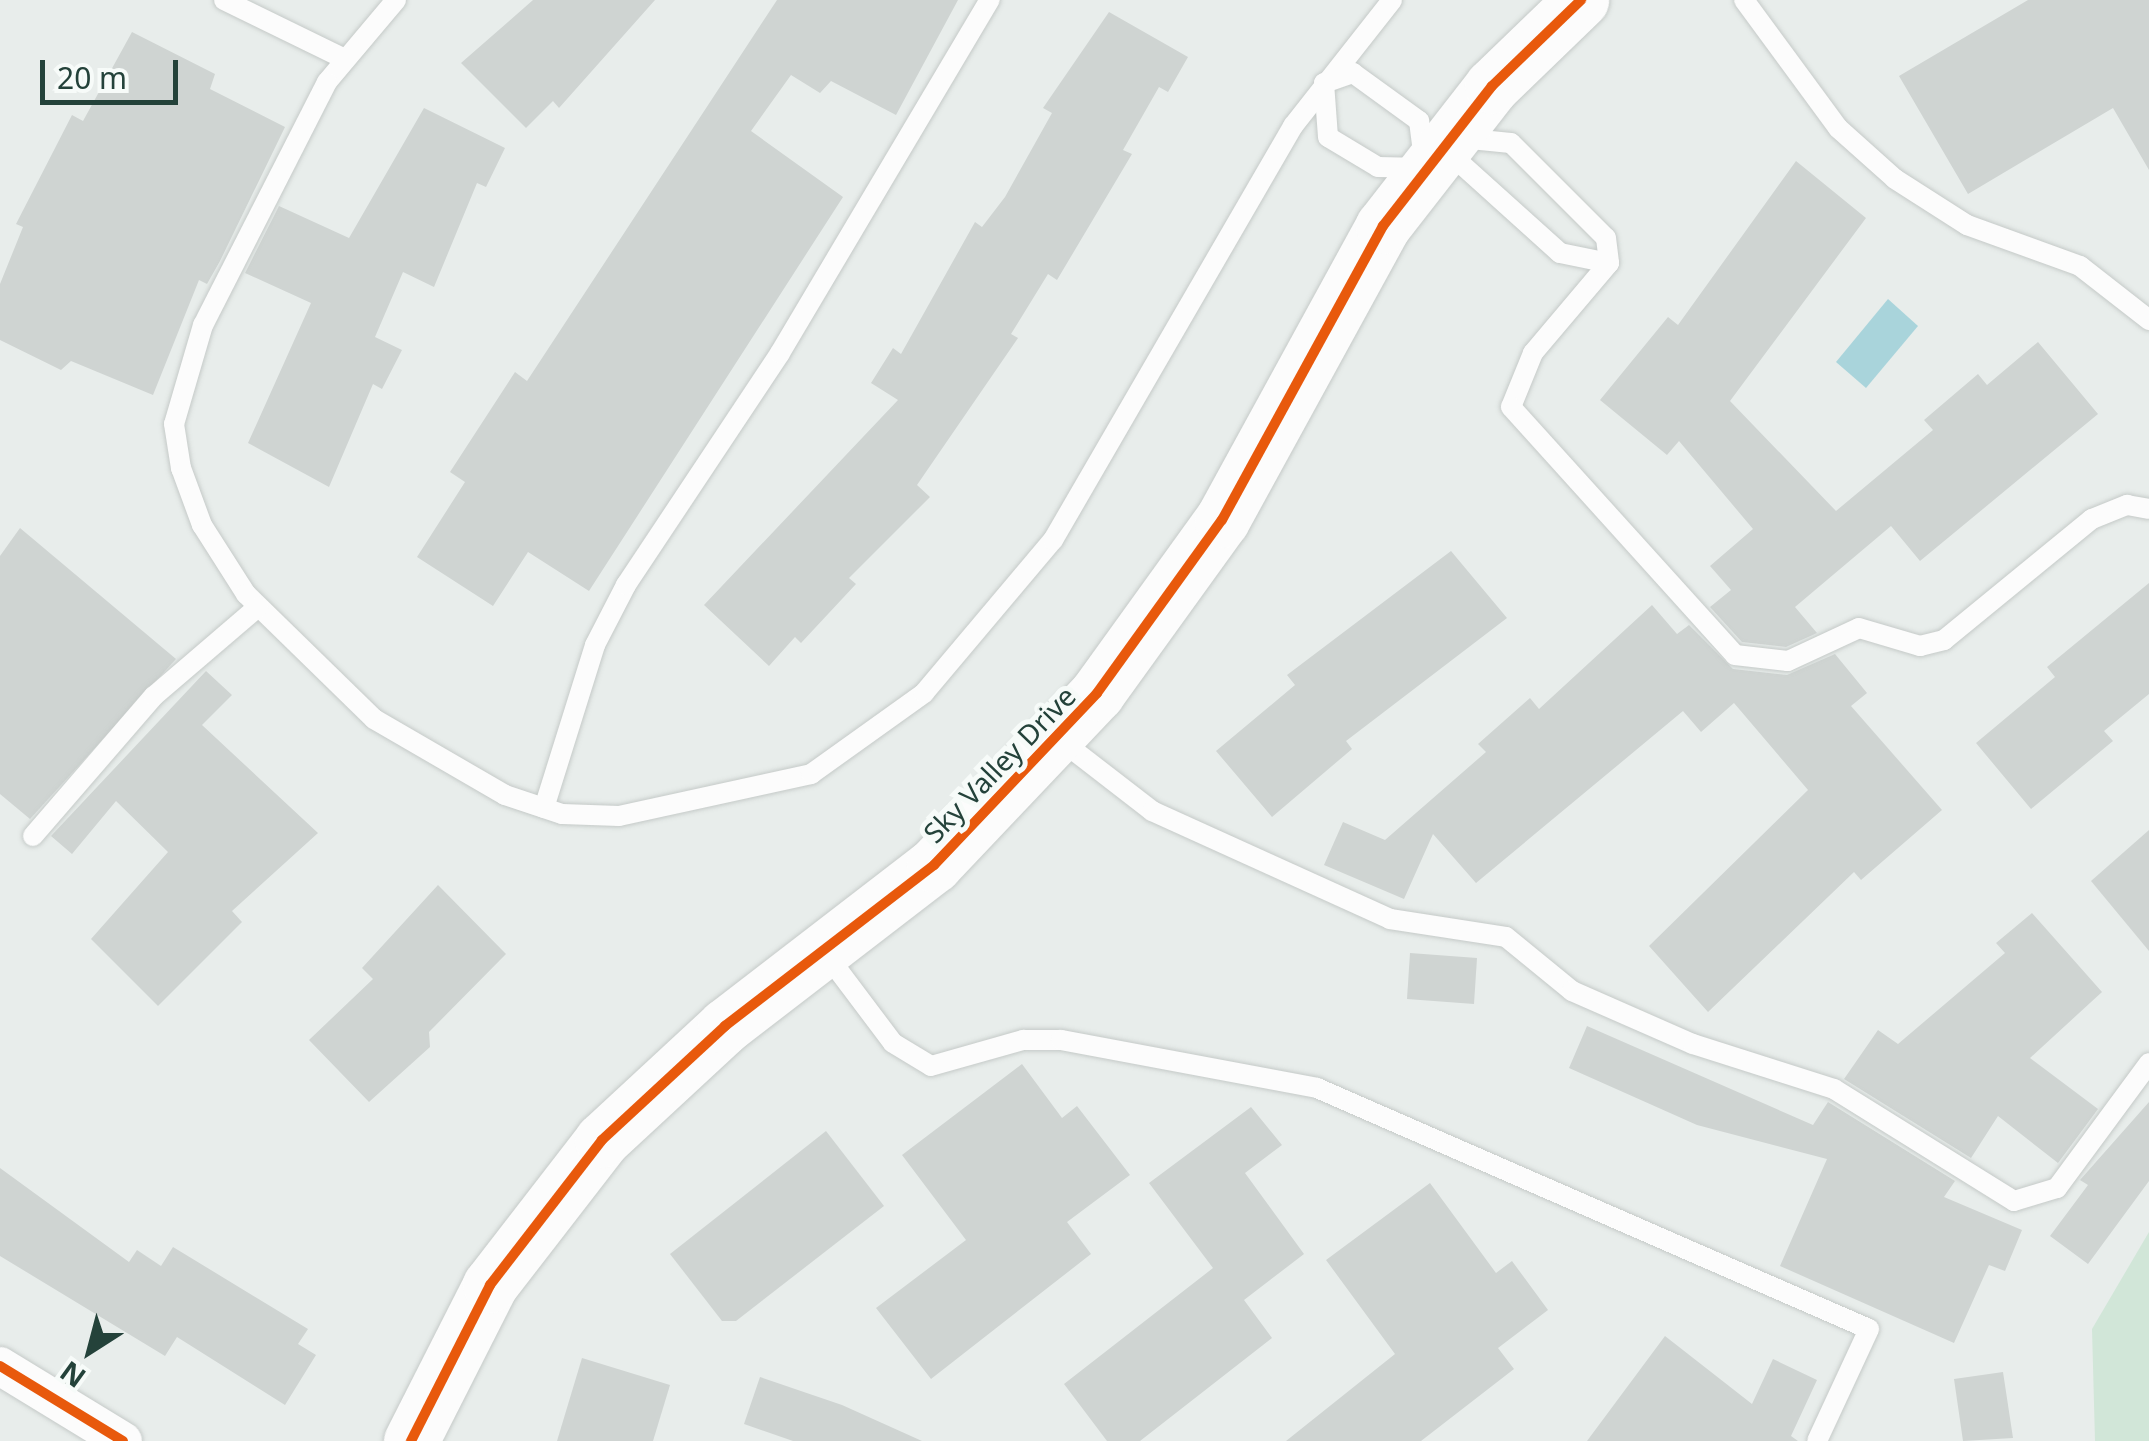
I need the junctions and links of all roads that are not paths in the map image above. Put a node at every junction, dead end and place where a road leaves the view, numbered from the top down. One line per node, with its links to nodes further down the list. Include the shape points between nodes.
1 (224, 0): 7 (lane)
2 (396, 0): 7 (lane)
3 (990, 0): 15 (lane, via 780,353 626,585 595,645)
4 (1392, 0): 8 (lane)
5 (1580, 0): 9 (street, Sky Valley Drive)
6 (1744, 0): 11 (lane, via 1838,128 1895,179 1967,225 2080,266)
7 (345, 59): 13 (lane, via 202,325 176,410 181,468 202,524)
8 (1324, 83): 9 (lane, via 1366,76 1408,108); 9 (lane, via 1328,136 1378,168); 15 (lane, via 1053,540 924,693 868,741 754,794 619,816)
9 (1438, 152): 10 (lane, via 1460,163 1560,253); 10 (lane, via 1510,144 1595,219); 14 (street, Sky Valley Drive, via 1339,298 1222,520)
10 (1609, 262): 12 (lane, via 1533,354 1511,408 1735,655 1788,661 1859,628 1920,646 1944,640 2092,519 2127,505)
11 (2149, 320)
12 (2149, 509)
13 (258, 607): 15 (lane, via 305,660 436,763); 16 (lane, via 154,696)
14 (1059, 739): 17 (street, Sky Valley Drive, via 934,866); 18 (lane, via 1152,810 1390,919 1506,937 1572,991 1693,1044 1834,1089 2014,1201 2057,1188)
15 (544, 808)
16 (32, 836)
17 (824, 952): 21 (street, Sky Valley Drive, via 664,1079 552,1198 490,1285); 22 (lane, via 893,1044 931,1066 1023,1040 1062,1040 1316,1088 1868,1328)
18 (2149, 1063)
19 (0, 1366): 20 (street)
20 (123, 1441)
21 (411, 1441)
22 (1817, 1441)

